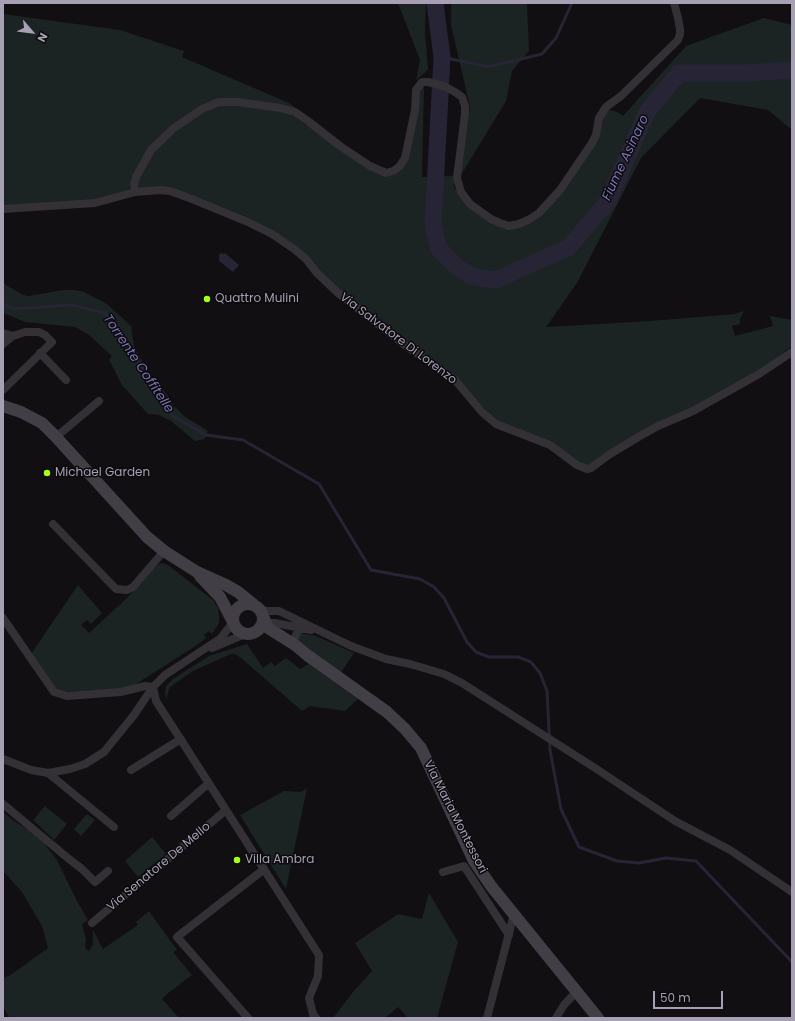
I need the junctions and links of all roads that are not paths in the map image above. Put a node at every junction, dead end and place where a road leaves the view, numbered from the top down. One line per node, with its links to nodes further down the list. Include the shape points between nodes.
1 (674, 3): 2 (street, via 679,23 678,40 621,96 606,107 599,118 592,143 560,190 539,213 519,224 500,224 470,204 461,192 457,178 465,106 462,97 451,89 428,82 422,82 416,90 415,110 405,158 393,171 386,173 370,166 295,112 238,102 219,102 202,109 174,128 151,150 136,177)
2 (135, 192): 3 (street, Via Salvatore Di Lorenzo, via 95,203); 7 (street, Via Salvatore Di Lorenzo, via 170,191 192,198 272,234 306,259 338,293 455,380 482,412 496,424 550,445 577,465 587,469 658,426 693,411 759,374)
3 (3, 209)
4 (3, 333): 5 (street)
5 (13, 336): 6 (street); 8 (street, via 25,332 39,332 45,335 52,342)
6 (3, 344)
7 (792, 352)
8 (40, 353): 9 (street); 10 (street)
9 (66, 380)
10 (3, 390)
11 (99, 400): 13 (street)
12 (3, 406): 13 (street, via 21,412 42,424)
13 (56, 437): 15 (street, via 147,536)
14 (53, 524): 15 (street, via 116,589 127,590 133,587)
15 (164, 551): 16 (street)
16 (196, 572): 17 (street, via 238,592); 19 (street, via 220,597)
17 (261, 616): 19 (street, via 245,604 238,607); 20 (street, via 275,623); 21 (street, via 267,611 279,611); 22 (street, via 258,631); 23 (street, via 268,628)
18 (3, 618): 26 (street, via 54,692 67,696)
19 (233, 621): 22 (street, via 237,630); 24 (street, via 221,638)
20 (303, 629): 21 (street); 23 (street, via 296,635)
21 (320, 631): 39 (street, via 386,659 444,674 462,683 675,821 730,850)
22 (248, 634): 24 (street); 25 (street, via 275,639)
23 (296, 645): 25 (street)
24 (201, 652): 26 (street, via 165,675)
25 (307, 655): 40 (street, Via Maria Montessori, via 387,712 405,728 421,748 474,860)
26 (153, 687): 27 (street, via 156,701); 30 (street, via 104,752 70,770)
27 (181, 739): 29 (street); 31 (street)
28 (3, 759): 30 (street, via 31,770)
29 (131, 770)
30 (48, 773): 35 (street)
31 (209, 783): 33 (street); 34 (street)
32 (3, 804): 37 (street, via 95,882)
33 (226, 810): 36 (street); 41 (street, Via Senatore De Mello)
34 (171, 816)
35 (114, 827)
36 (263, 870): 44 (street, via 177,937); 45 (street, via 319,955 318,976 309,998)
37 (108, 871)
38 (443, 872): 42 (street, via 464,866)
39 (792, 892)
40 (514, 914): 42 (street); 43 (street, Via Maria Montessori)
41 (92, 923)
42 (509, 935): 46 (street)
43 (577, 991): 47 (street); 48 (street, Via Maria Montessori)
44 (248, 1018)
45 (316, 1018)
46 (487, 1018)
47 (556, 1018)
48 (598, 1018)

